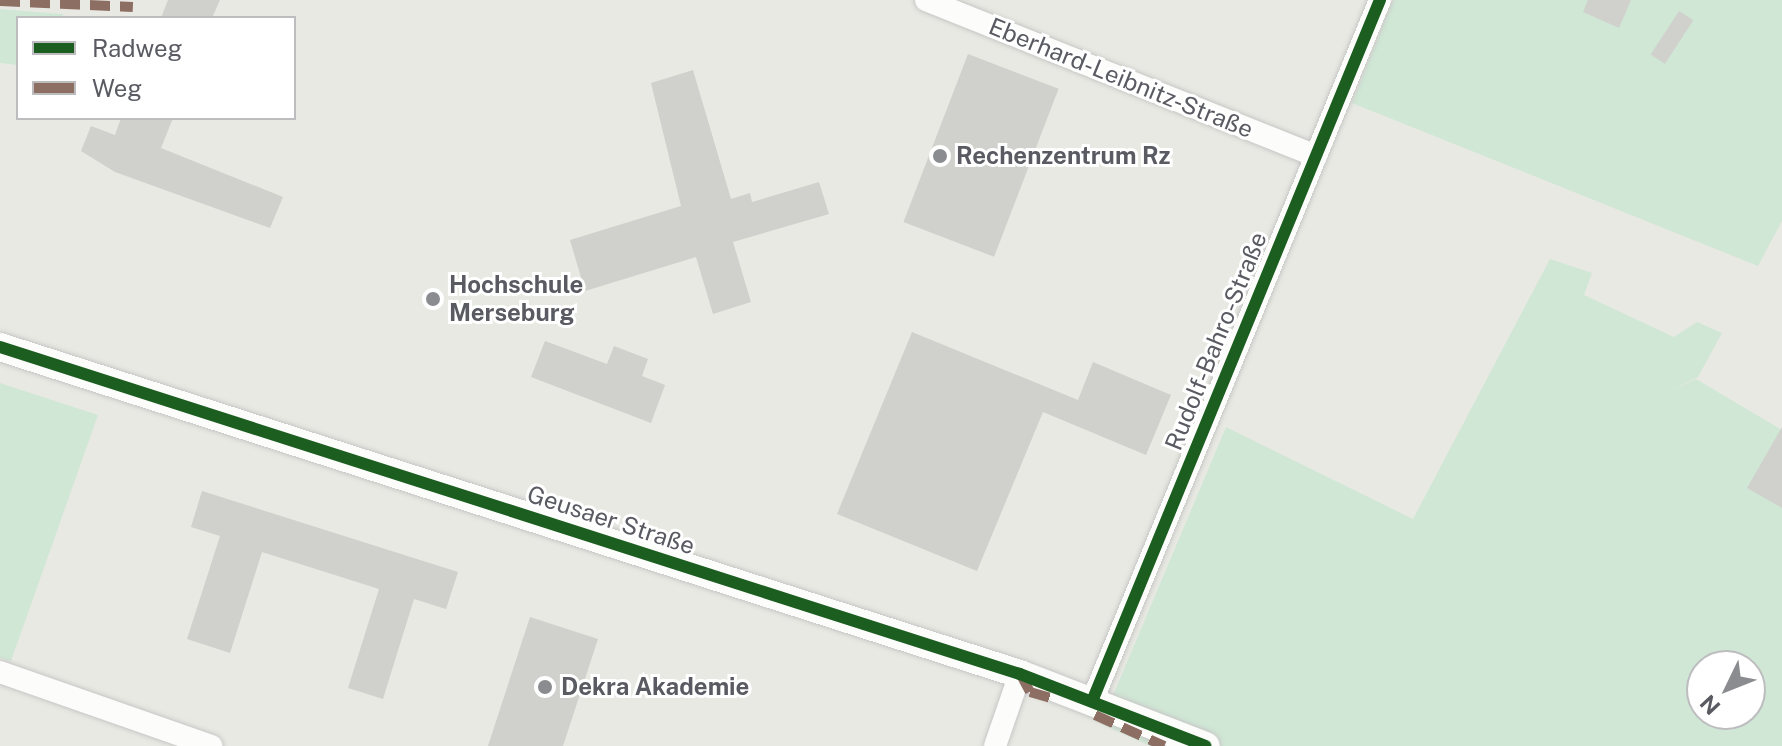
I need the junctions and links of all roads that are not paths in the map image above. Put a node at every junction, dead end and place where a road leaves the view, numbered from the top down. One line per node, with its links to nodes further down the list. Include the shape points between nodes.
1 (926, 0): 3 (street, Eberhard-Leibnitz-Straße)
2 (1380, 0): 3 (street, Rudolf-Bahro-Straße)
3 (1316, 156): 7 (street, Rudolf-Bahro-Straße)
4 (0, 347): 6 (street, Geusaer Straße)
5 (0, 672): 8 (street)
6 (1020, 674): 7 (street, Geusaer Straße); 9 (street)
7 (1093, 699): 10 (street, Geusaer Straße)
8 (211, 746)
9 (995, 746)
10 (1206, 746)

